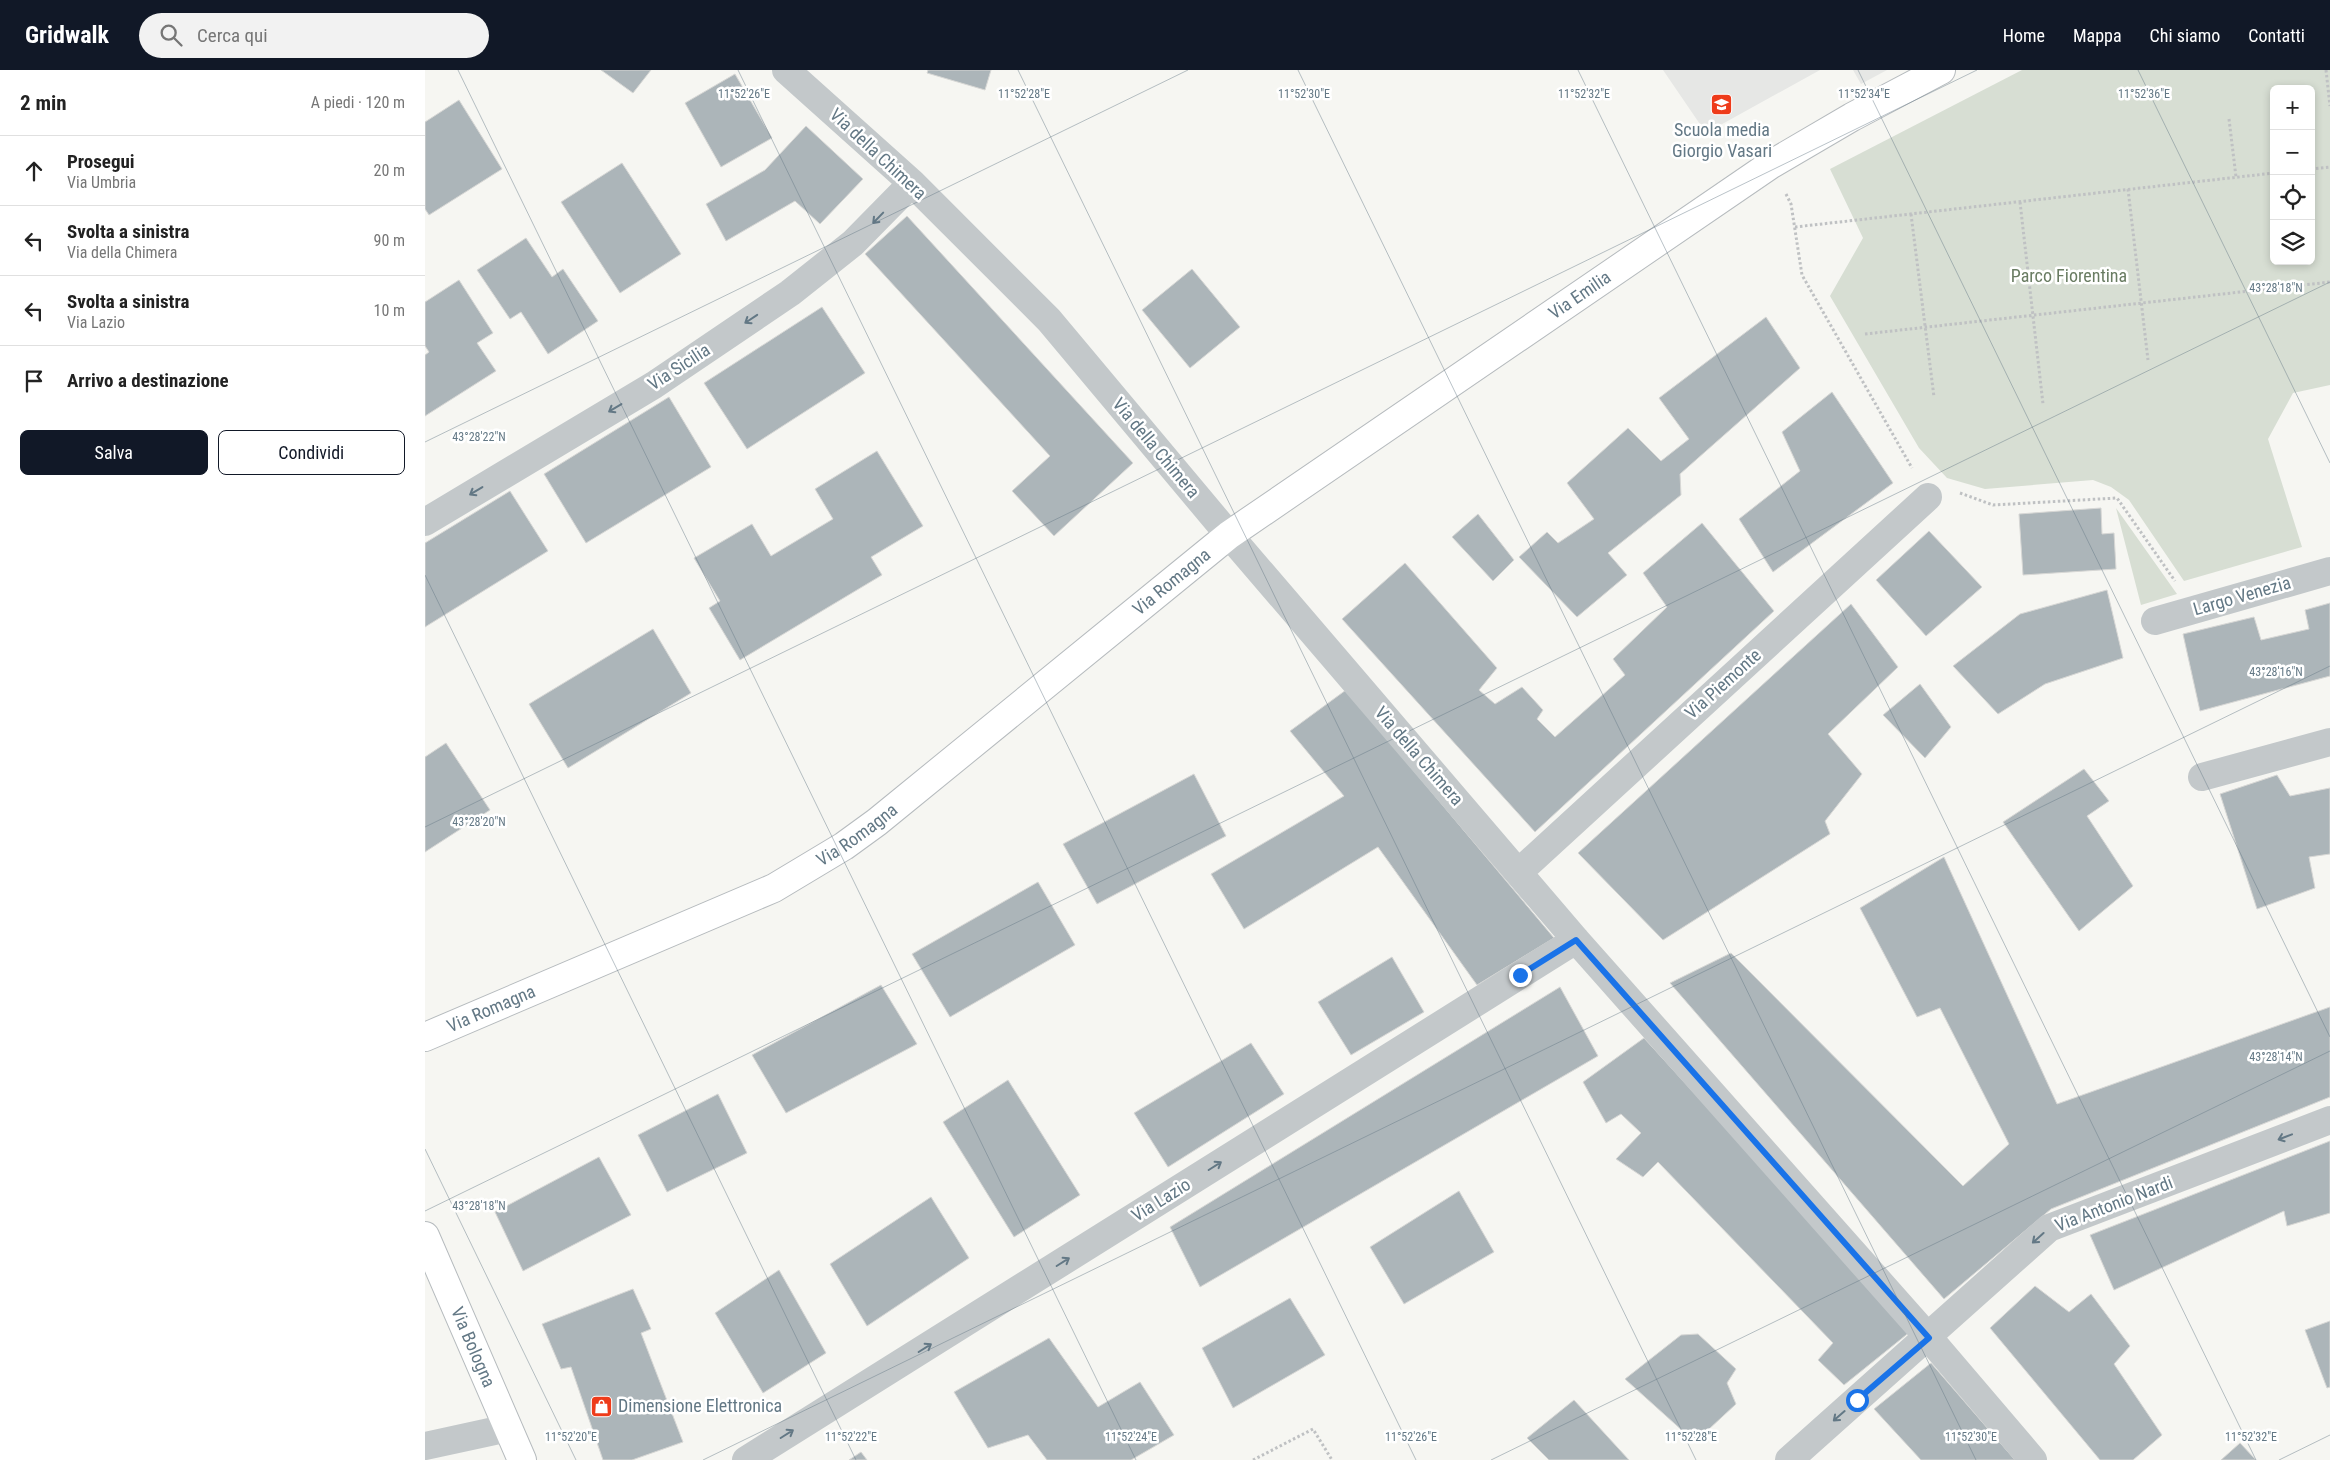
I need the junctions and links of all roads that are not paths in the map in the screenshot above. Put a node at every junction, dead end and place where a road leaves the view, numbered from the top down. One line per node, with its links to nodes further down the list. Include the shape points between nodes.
1 (786, 70): 3 (street, Via della Chimera)
2 (1941, 70): 6 (main road, Via Emilia, via 1852,116 1770,164)
3 (912, 183): 5 (street, Via Sicilia, one-way to 5, via 853,242 790,293 653,385); 6 (street, Via della Chimera, via 1049,320)
4 (1928, 497): 11 (street, Via Piemonte)
5 (425, 522)
6 (1229, 535): 11 (street, Via della Chimera); 13 (main road, Via Romagna, via 877,822 816,863 745,901)
7 (2330, 571): 8 (street, Largo Venezia)
8 (2155, 621)
9 (2330, 742): 10 (street)
10 (2202, 778)
11 (1519, 872): 12 (street, Via della Chimera)
12 (1576, 940): 16 (street, Via della Chimera); 20 (street, Via Lazio, one-way to 12)
13 (425, 1037)
14 (2330, 1120): 16 (street, Via Antonio Nardi, one-way to 16, via 2049,1228)
15 (425, 1236): 17 (main road, Via Bologna)
16 (1929, 1338): 21 (street, Via Antonio Nardi, one-way to 21); 22 (street, Via della Chimera)
17 (508, 1428): 18 (street); 19 (main road, Via Bologna)
18 (425, 1446)
19 (522, 1460)
20 (746, 1460)
21 (1789, 1460)
22 (2033, 1460)

